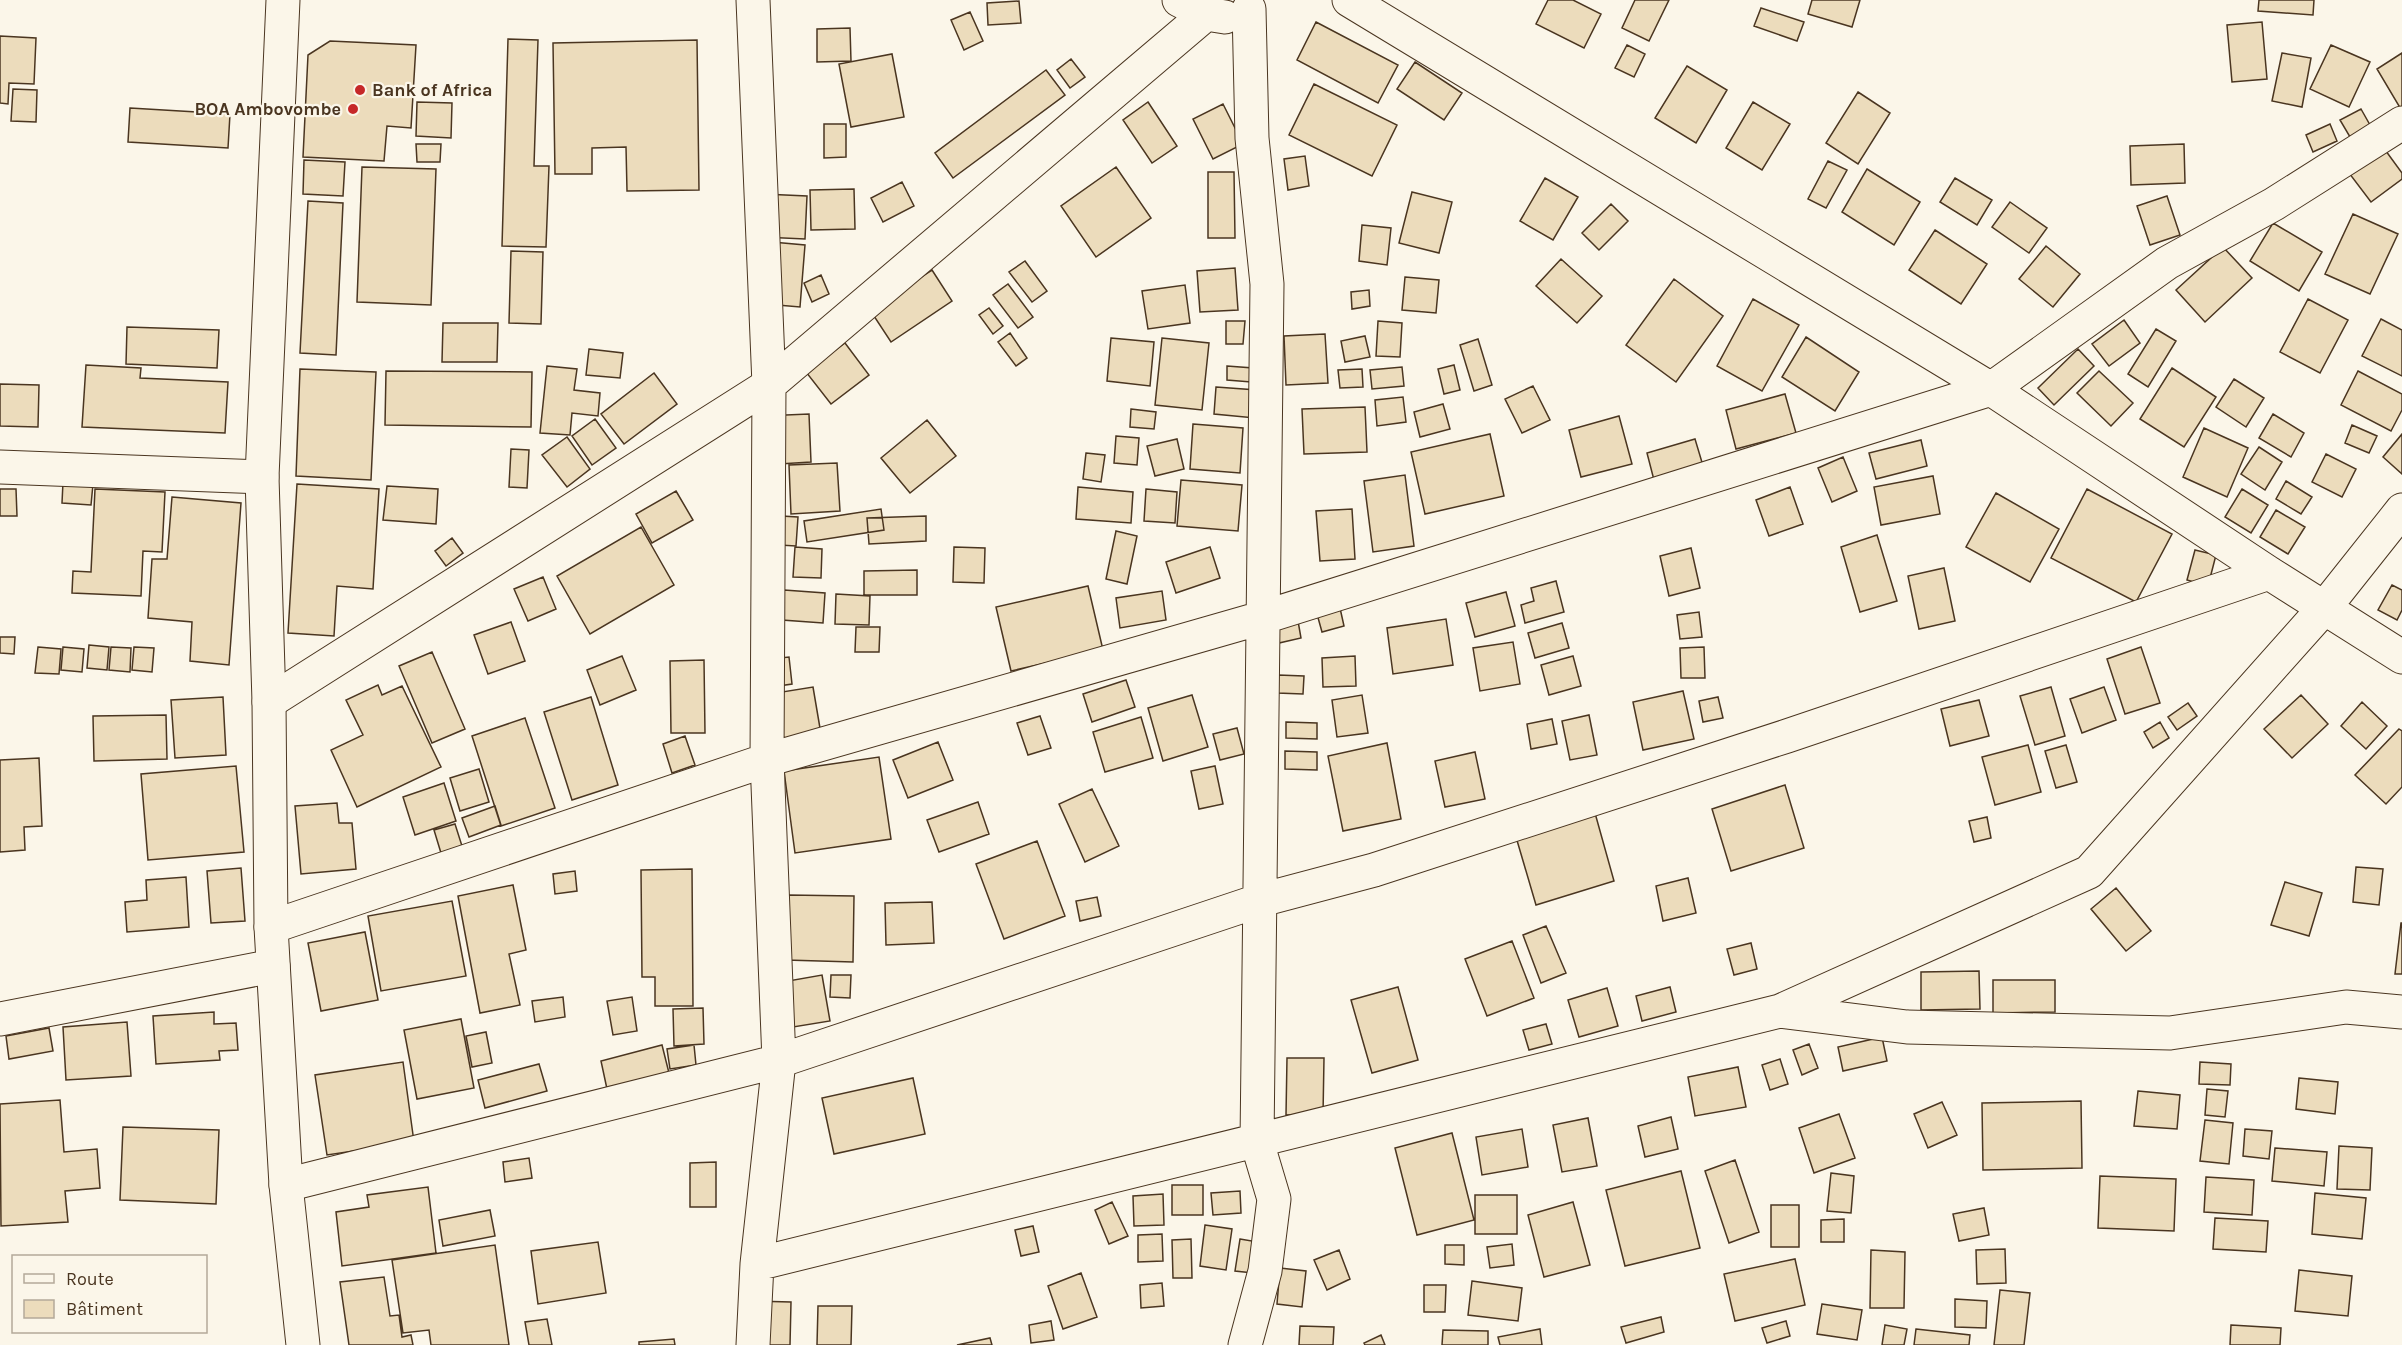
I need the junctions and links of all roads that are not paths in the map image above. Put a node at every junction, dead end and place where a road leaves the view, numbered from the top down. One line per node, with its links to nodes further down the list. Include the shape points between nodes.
1 (283, 0): 10 (street)
2 (753, 0): 7 (street)
3 (1349, 0): 8 (street)
4 (1253, 5): 5 (street, via 1228,17); 14 (street, via 1252,138 1266,284)
5 (1193, 7): 7 (street)
6 (2402, 123): 8 (street, via 2274,204 2167,263)
7 (769, 386): 16 (street); 17 (street)
8 (1991, 389): 12 (street); 14 (street)
9 (0, 467): 10 (street)
10 (262, 477): 16 (street)
11 (2402, 510): 13 (street)
12 (2270, 573): 13 (street); 18 (street, via 1374,870)
13 (2325, 608): 15 (street); 21 (street, via 2089,872)
14 (1261, 618): 17 (street); 18 (street)
15 (2402, 657)
16 (269, 702): 19 (street)
17 (767, 760): 19 (street); 24 (street)
18 (1261, 900): 24 (street); 25 (street)
19 (271, 927): 20 (street)
20 (273, 966): 23 (street); 26 (street)
21 (1780, 1011): 22 (street, via 1907,1027 2170,1033 2346,1007); 25 (street)
22 (2402, 1012)
23 (0, 1019)
24 (779, 1061): 26 (street); 27 (street)
25 (1257, 1142): 27 (street); 30 (street, via 1274,1199 1265,1271)
26 (286, 1185): 28 (street)
27 (757, 1264): 29 (street)
28 (303, 1345)
29 (753, 1345)
30 (1245, 1345)

